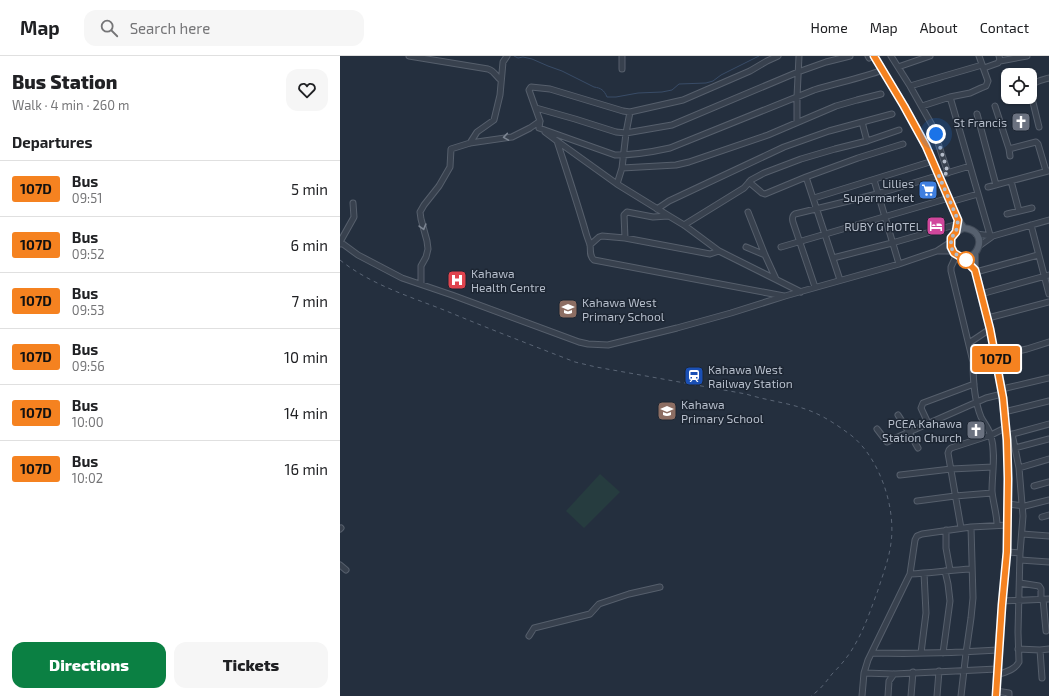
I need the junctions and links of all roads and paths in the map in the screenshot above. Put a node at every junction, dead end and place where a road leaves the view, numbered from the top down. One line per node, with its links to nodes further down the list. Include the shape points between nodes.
1 (410, 56): 20 (street, via 488,68)
2 (622, 56): 16 (street)
3 (778, 56): 30 (street, via 683,100)
4 (799, 56): 18 (street)
5 (850, 56): 18 (street)
6 (868, 56): 7 (street)
7 (874, 56): 17 (main road)
8 (891, 56): 14 (street)
9 (930, 56): 14 (street)
10 (979, 56): 15 (street)
11 (1027, 56): 13 (street)
12 (506, 57): 20 (street, via 503,62)
13 (999, 58): 15 (street, via 998,63)
14 (898, 67): 22 (street)
15 (983, 67): 22 (street); 25 (street, via 988,81 986,86)
16 (622, 69)
17 (883, 70): 24 (street, via 831,84); 47 (main road)
18 (798, 72): 24 (street); 39 (street, via 672,125)
19 (1049, 78): 21 (street)
20 (502, 80): 42 (street, via 494,120 477,132)
21 (1037, 82)
22 (910, 86): 27 (street)
23 (881, 94): 34 (street, via 836,106)
24 (797, 97): 34 (street); 45 (street, via 670,148)
25 (950, 97): 27 (street); 48 (street)
26 (1034, 104): 36 (street)
27 (922, 106): 51 (street, via 932,125)
28 (995, 106): 44 (street)
29 (536, 108): 30 (street, via 531,87 550,89); 33 (street); 39 (street)
30 (630, 112): 39 (street)
31 (892, 114): 35 (street)
32 (977, 114): 58 (street)
33 (540, 121): 37 (street); 42 (street, one-way to 42, via 512,136)
34 (797, 122): 49 (street, via 744,144 689,162)
35 (862, 122): 41 (street); 66 (street, via 784,148 669,201)
36 (1039, 127)
37 (539, 128): 40 (street); 45 (street, via 608,153)
38 (899, 130): 41 (street)
39 (626, 133): 45 (street)
40 (557, 141): 57 (street); 87 (street)
41 (867, 141): 56 (street, via 801,159 764,173)
42 (470, 143): 104 (street, one-way to 104, via 451,149 450,167 421,210 428,249 421,266)
43 (903, 144): 53 (street)
44 (1009, 149): 46 (street); 50 (street, via 1036,142)
45 (624, 155): 49 (street)
46 (1010, 156)
47 (933, 161): 52 (main road); 54 (street)
48 (970, 166): 51 (street); 61 (street)
49 (622, 168): 57 (street)
50 (1047, 171): 55 (street)
51 (948, 173): 52 (street)
52 (939, 176): 60 (street); 63 (main road)
53 (806, 177): 56 (street, via 765,194); 62 (street)
54 (874, 180): 60 (street); 62 (street)
55 (1011, 181): 58 (street); 68 (street)
56 (749, 182): 75 (street, via 744,188)
57 (617, 184): 66 (street)
58 (996, 185): 59 (street)
59 (988, 187)
60 (877, 194): 67 (street); 72 (street)
61 (978, 194): 63 (street); 81 (street)
62 (814, 198): 67 (street)
63 (950, 200): 72 (street); 74 (main road)
64 (353, 203): 85 (street, via 354,217)
65 (1032, 208): 68 (street)
66 (657, 209): 71 (street)
67 (816, 209): 79 (street); 83 (street, via 793,216)
68 (1019, 211): 70 (street)
69 (748, 212): 95 (street)
70 (1007, 214)
71 (668, 216): 75 (street); 82 (street, via 653,217 627,212 624,214)
72 (884, 217): 79 (street); 86 (street)
73 (1049, 220): 76 (street)
74 (958, 222): 77 (main road); 78 (main road); 86 (street)
75 (684, 225): 92 (street)
76 (1031, 225): 81 (street); 96 (street)
77 (964, 228): 78 (main road); 80 (main road)
78 (956, 232): 84 (main road)
79 (825, 234): 83 (street); 97 (street)
80 (976, 234): 81 (street); 88 (main road)
81 (992, 236): 88 (street)
82 (625, 238): 87 (street, via 600,236); 92 (street, via 710,254)
83 (799, 242): 90 (street); 105 (street)
84 (950, 242): 91 (street); 93 (main road)
85 (340, 243): 104 (street, via 402,278)
86 (892, 243): 97 (street); 99 (street)
87 (590, 245): 109 (street, via 594,260)
88 (979, 246): 94 (main road)
89 (746, 247): 95 (street)
90 (782, 247)
91 (937, 251): 93 (street); 99 (street)
92 (719, 252): 102 (street)
93 (955, 253): 98 (main road); 114 (street, via 951,271)
94 (974, 254): 98 (main road); 100 (main road)
95 (765, 255): 102 (street)
96 (1038, 255): 100 (street); 101 (street)
97 (833, 258): 103 (street)
98 (963, 258): 100 (main road)
99 (899, 264): 103 (street)
100 (975, 271): 107 (main road)
101 (1046, 275): 107 (street); 108 (street)
102 (776, 279): 106 (street)
103 (840, 280): 105 (street)
104 (421, 284): 109 (street, via 559,335 594,345 608,345 669,330)
105 (815, 287): 106 (street)
106 (801, 292): 109 (street)
107 (981, 294): 111 (main road)
108 (1049, 294)
109 (785, 296)
110 (1049, 302): 111 (street)
111 (988, 318): 112 (main road)
112 (990, 329): 114 (street); 115 (main road)
113 (1049, 342): 115 (street)
114 (969, 343): 117 (street)
115 (995, 356): 118 (main road)
116 (1049, 378): 118 (street)
117 (974, 384): 120 (street); 123 (street, via 923,403 921,408)
118 (1002, 392): 120 (street); 121 (main road)
119 (1049, 401): 121 (street)
120 (977, 402): 123 (street); 128 (street)
121 (1004, 412): 125 (main road)
122 (898, 415): 127 (street)
123 (928, 424): 127 (street)
124 (1049, 424): 129 (street)
125 (1005, 428): 128 (street); 129 (main road)
126 (877, 429): 127 (street, via 887,442)
127 (908, 432): 131 (street)
128 (991, 435): 136 (street); 138 (street, via 951,448 948,454)
129 (1009, 435): 132 (street); 135 (main road)
130 (1049, 439): 132 (street)
131 (918, 448)
132 (1015, 448): 134 (street)
133 (1049, 459): 137 (street)
134 (1017, 462): 135 (street); 137 (street)
135 (1008, 463): 146 (main road)
136 (993, 467): 138 (street); 142 (street)
137 (1018, 468): 147 (street)
138 (951, 469): 139 (street); 143 (street)
139 (900, 475)
140 (1049, 482): 141 (street)
141 (1034, 486)
142 (992, 493): 143 (street); 150 (street)
143 (955, 496): 145 (street); 153 (street)
144 (1049, 500): 147 (street)
145 (917, 501)
146 (1008, 504): 147 (street); 151 (main road)
147 (1022, 506): 155 (street)
148 (1049, 515): 149 (street)
149 (1042, 517)
150 (997, 525): 151 (street); 152 (street)
151 (1008, 525): 157 (main road)
152 (971, 527): 153 (street); 162 (street)
153 (960, 528): 154 (street)
154 (946, 530): 164 (street); 166 (street, via 917,536)
155 (1022, 534): 156 (street); 158 (street)
156 (1049, 536)
157 (1007, 552): 158 (street); 170 (main road)
158 (1020, 553): 159 (street)
159 (1020, 560): 160 (street); 167 (street)
160 (1049, 562)
161 (340, 564): 163 (street)
162 (972, 569): 164 (street); 181 (street, via 973,598)
163 (346, 570)
164 (948, 570): 165 (street); 180 (street, via 950,601)
165 (924, 573): 166 (street); 179 (street, via 926,618)
166 (910, 574): 178 (street)
167 (1020, 583): 169 (street, via 1039,586); 171 (street)
168 (660, 587): 173 (street, via 599,604 590,614 534,628)
169 (1044, 599): 171 (street); 172 (street)
170 (1002, 601): 171 (street); 175 (main road)
171 (1019, 601): 174 (street)
172 (1046, 631)
173 (529, 636)
174 (1018, 649): 176 (street); 185 (street, via 1018,665)
175 (998, 650): 181 (street); 185 (main road)
176 (1040, 650): 177 (street); 188 (street)
177 (1049, 650)
178 (872, 653): 179 (street); 186 (street)
179 (921, 653): 180 (street)
180 (943, 653): 181 (street)
181 (966, 653): 183 (street)
182 (940, 671): 183 (street); 184 (street); 193 (street)
183 (964, 671): 185 (street); 194 (street)
184 (913, 672): 187 (street); 192 (street)
185 (997, 672): 189 (main road)
186 (864, 673): 187 (street); 190 (street)
187 (894, 674): 191 (street, via 889,681)
188 (1042, 678)
189 (996, 694): 195 (street, via 1009,693)
190 (862, 696)
191 (888, 696)
192 (911, 696)
193 (937, 696)
194 (961, 696)
195 (1009, 696)

